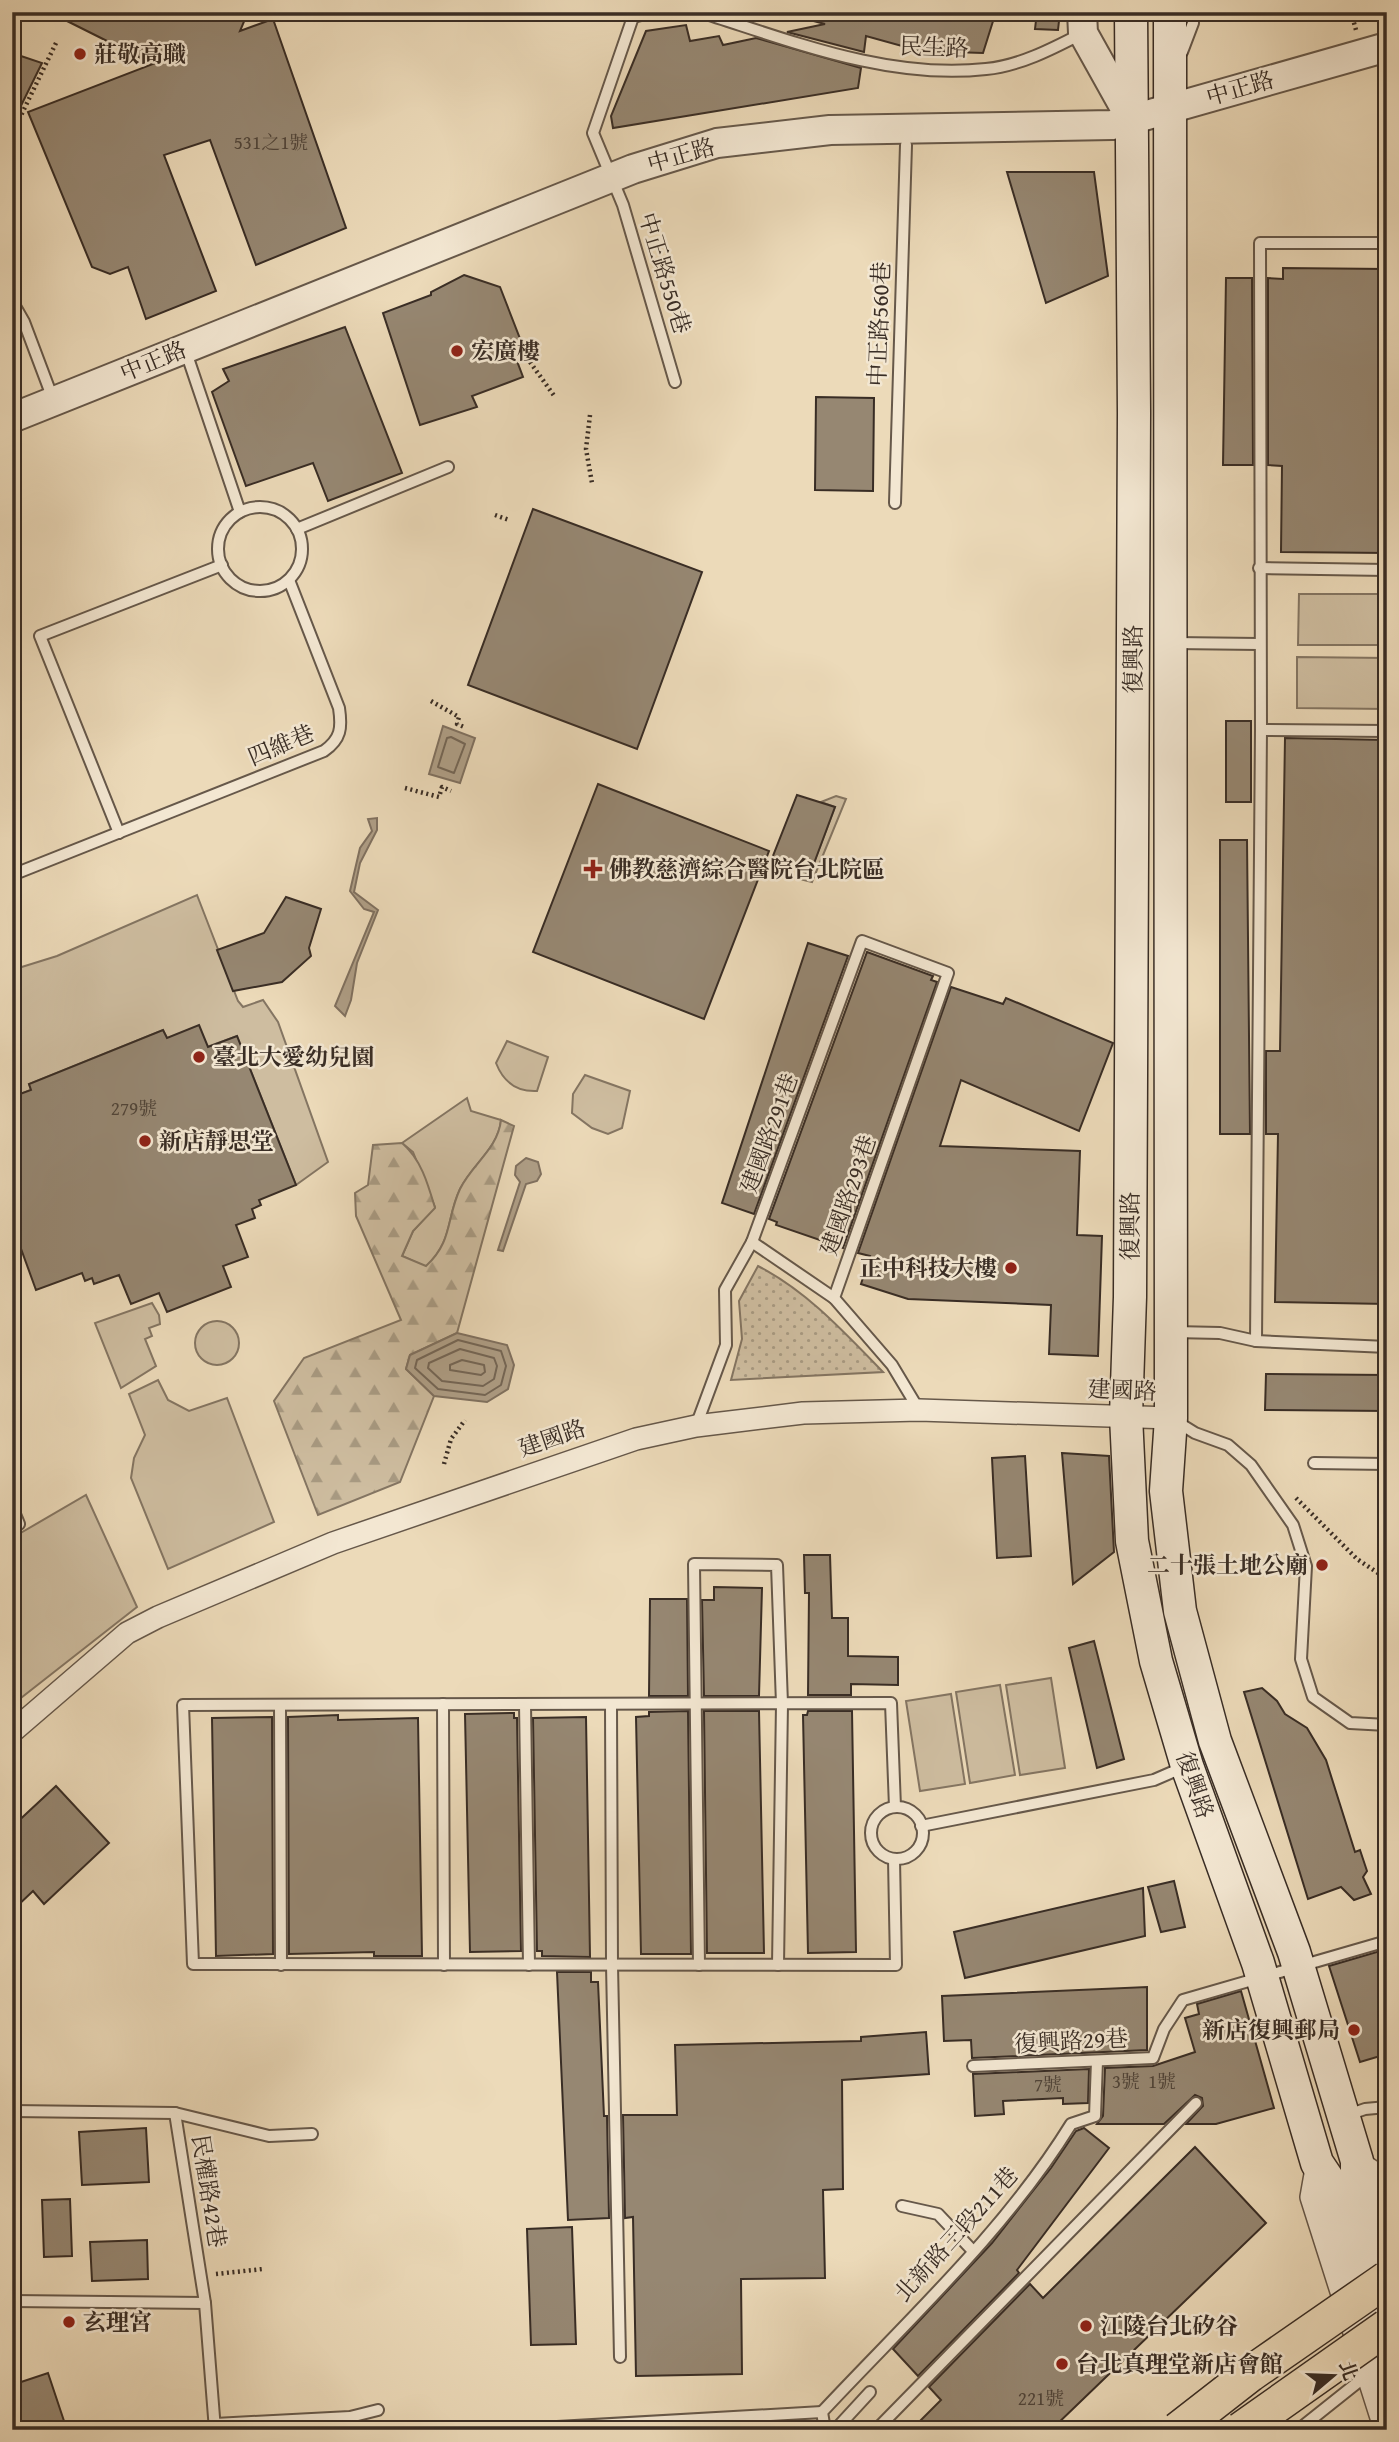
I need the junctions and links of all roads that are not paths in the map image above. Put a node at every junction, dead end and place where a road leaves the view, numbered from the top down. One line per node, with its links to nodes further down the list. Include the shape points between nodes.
1 (654, 12): 6 (lane)
2 (699, 12): 7 (lane, 民生路, via 898,69 987,69 1044,53)
3 (1131, 12): 10 (main road, 復興路)
4 (1171, 12): 9 (main road, 復興路)
5 (1193, 12): 9 (lane)
6 (627, 15): 12 (lane, 中正路550巷, via 593,133)
7 (1082, 22): 10 (street)
8 (1387, 47): 9 (street, 中正路)
9 (1171, 94): 10 (street, 中正路); 27 (main road, 復興路)
10 (1131, 119): 12 (street, 中正路, via 1112,125 817,131 717,143); 40 (main road, 復興路, via 1134,413)
11 (906, 145): 20 (lane, 中正路560巷)
12 (611, 177): 15 (street, 中正路); 16 (lane, 中正路550巷)
13 (1387, 243): 24 (lane, via 1259,243)
14 (12, 301): 17 (lane, via 20,311)
15 (185, 349): 17 (street, 中正路); 21 (lane)
16 (675, 382)
17 (54, 401): 18 (street, 中正路)
18 (12, 418)
19 (448, 467): 22 (lane)
20 (895, 503)
21 (240, 512): 22 (lane, via 252,508 278,511); 23 (lane, via 219,541)
22 (297, 528): 26 (lane, via 302,556)
23 (222, 565): 26 (lane, via 229,576 251,590 265,591); 31 (lane, via 40,636)
24 (1259, 568): 25 (lane); 28 (lane)
25 (1387, 570)
26 (289, 580): 31 (lane, 四維巷, via 339,708 342,726 335,743)
27 (1171, 643): 28 (lane); 36 (main road, 復興路)
28 (1259, 644): 29 (lane)
29 (1261, 730): 30 (lane); 37 (lane)
30 (1387, 731)
31 (119, 833): 32 (lane, 四維巷)
32 (12, 875)
33 (948, 973): 34 (lane, 建國路291巷, via 862,941); 35 (lane, 建國路293巷)
34 (752, 1242): 35 (lane); 42 (lane, 建國路291巷, via 725,1290 726,1345)
35 (834, 1298): 39 (lane, via 892,1365)
36 (1171, 1332): 37 (lane, via 1220,1333); 41 (main road, 復興路)
37 (1256, 1341): 38 (lane)
38 (1387, 1346)
39 (919, 1410): 40 (street, 建國路); 42 (street, 建國路, via 803,1413)
40 (1126, 1416): 41 (street, 建國路); 55 (main road, 復興路, via 1132,1541 1156,1661)
41 (1171, 1418): 53 (lane, via 1228,1445 1251,1465 1293,1525 1306,1566 1301,1659 1314,1697 1350,1723); 66 (main road, 復興路, via 1166,1491 1180,1611 1215,1741)
42 (696, 1426): 54 (street, 建國路, via 579,1456 333,1542 158,1617 127,1633)
43 (1314, 1463): 44 (lane)
44 (1387, 1464)
45 (12, 1507): 46 (lane)
46 (19, 1524)
47 (782, 1703): 51 (lane); 51 (lane, via 778,1564 694,1564); 56 (lane, via 891,1703); 65 (lane)
48 (443, 1704): 49 (lane); 52 (lane); 61 (lane)
49 (525, 1704): 50 (lane); 62 (lane)
50 (611, 1704): 51 (lane); 63 (lane)
51 (694, 1704): 64 (lane)
52 (279, 1705): 60 (lane); 60 (lane, via 183,1705 192,1964)
53 (1387, 1725)
54 (12, 1732)
55 (1187, 1766): 57 (lane, via 1154,1780); 67 (main road, 復興路)
56 (895, 1807): 57 (lane, via 911,1812); 58 (lane, via 879,1814 871,1829 874,1846)
57 (921, 1826): 58 (lane, via 917,1850)
58 (894, 1859): 65 (lane, via 896,1965)
59 (1387, 1941): 66 (lane, 復興路29巷)
60 (281, 1965): 61 (lane)
61 (444, 1965): 62 (lane)
62 (529, 1965): 63 (lane)
63 (612, 1965): 64 (lane); 84 (lane)
64 (699, 1965): 65 (lane)
65 (778, 1965)
66 (1298, 1966): 67 (lane, 復興路29巷); 74 (main road, 復興路)
67 (1262, 1977): 68 (lane, 復興路29巷, via 1183,2000 1164,2029 1153,2058); 85 (main road, 復興路, via 1317,2163 1335,2190)
68 (1097, 2062): 69 (lane, 復興路29巷); 79 (lane, 北新路三段211巷, via 1096,2116 1071,2124 1047,2163)
69 (973, 2066)
70 (1196, 2103): 93 (lane)
71 (1387, 2107): 74 (lane)
72 (12, 2111): 73 (lane)
73 (175, 2113): 75 (lane, via 269,2136); 82 (lane, 民權路42巷)
74 (1343, 2117): 76 (main road, 復興路)
75 (312, 2134)
76 (1357, 2161): 77 (street, via 1378,2175); 80 (main road, 復興路, via 1357,2181)
77 (1387, 2204)
78 (902, 2206): 79 (lane, via 938,2214)
79 (973, 2251): 88 (lane, 北新路三段211巷)
80 (1387, 2279): 94 (main road, bridge)
81 (12, 2301): 82 (lane)
82 (205, 2303): 89 (lane, 民權路42巷)
83 (1387, 2327): 95 (main road, bridge)
84 (620, 2357)
85 (1377, 2368): 96 (lane); 97 (street)
86 (870, 2392): 92 (lane)
87 (379, 2410): 89 (lane, via 350,2417)
88 (822, 2412): 90 (lane); 91 (lane)
89 (215, 2427)
90 (506, 2430)
91 (825, 2430)
92 (835, 2430)
93 (876, 2430)
94 (1178, 2430)
95 (1241, 2430)
96 (1298, 2430)
97 (1385, 2430)

